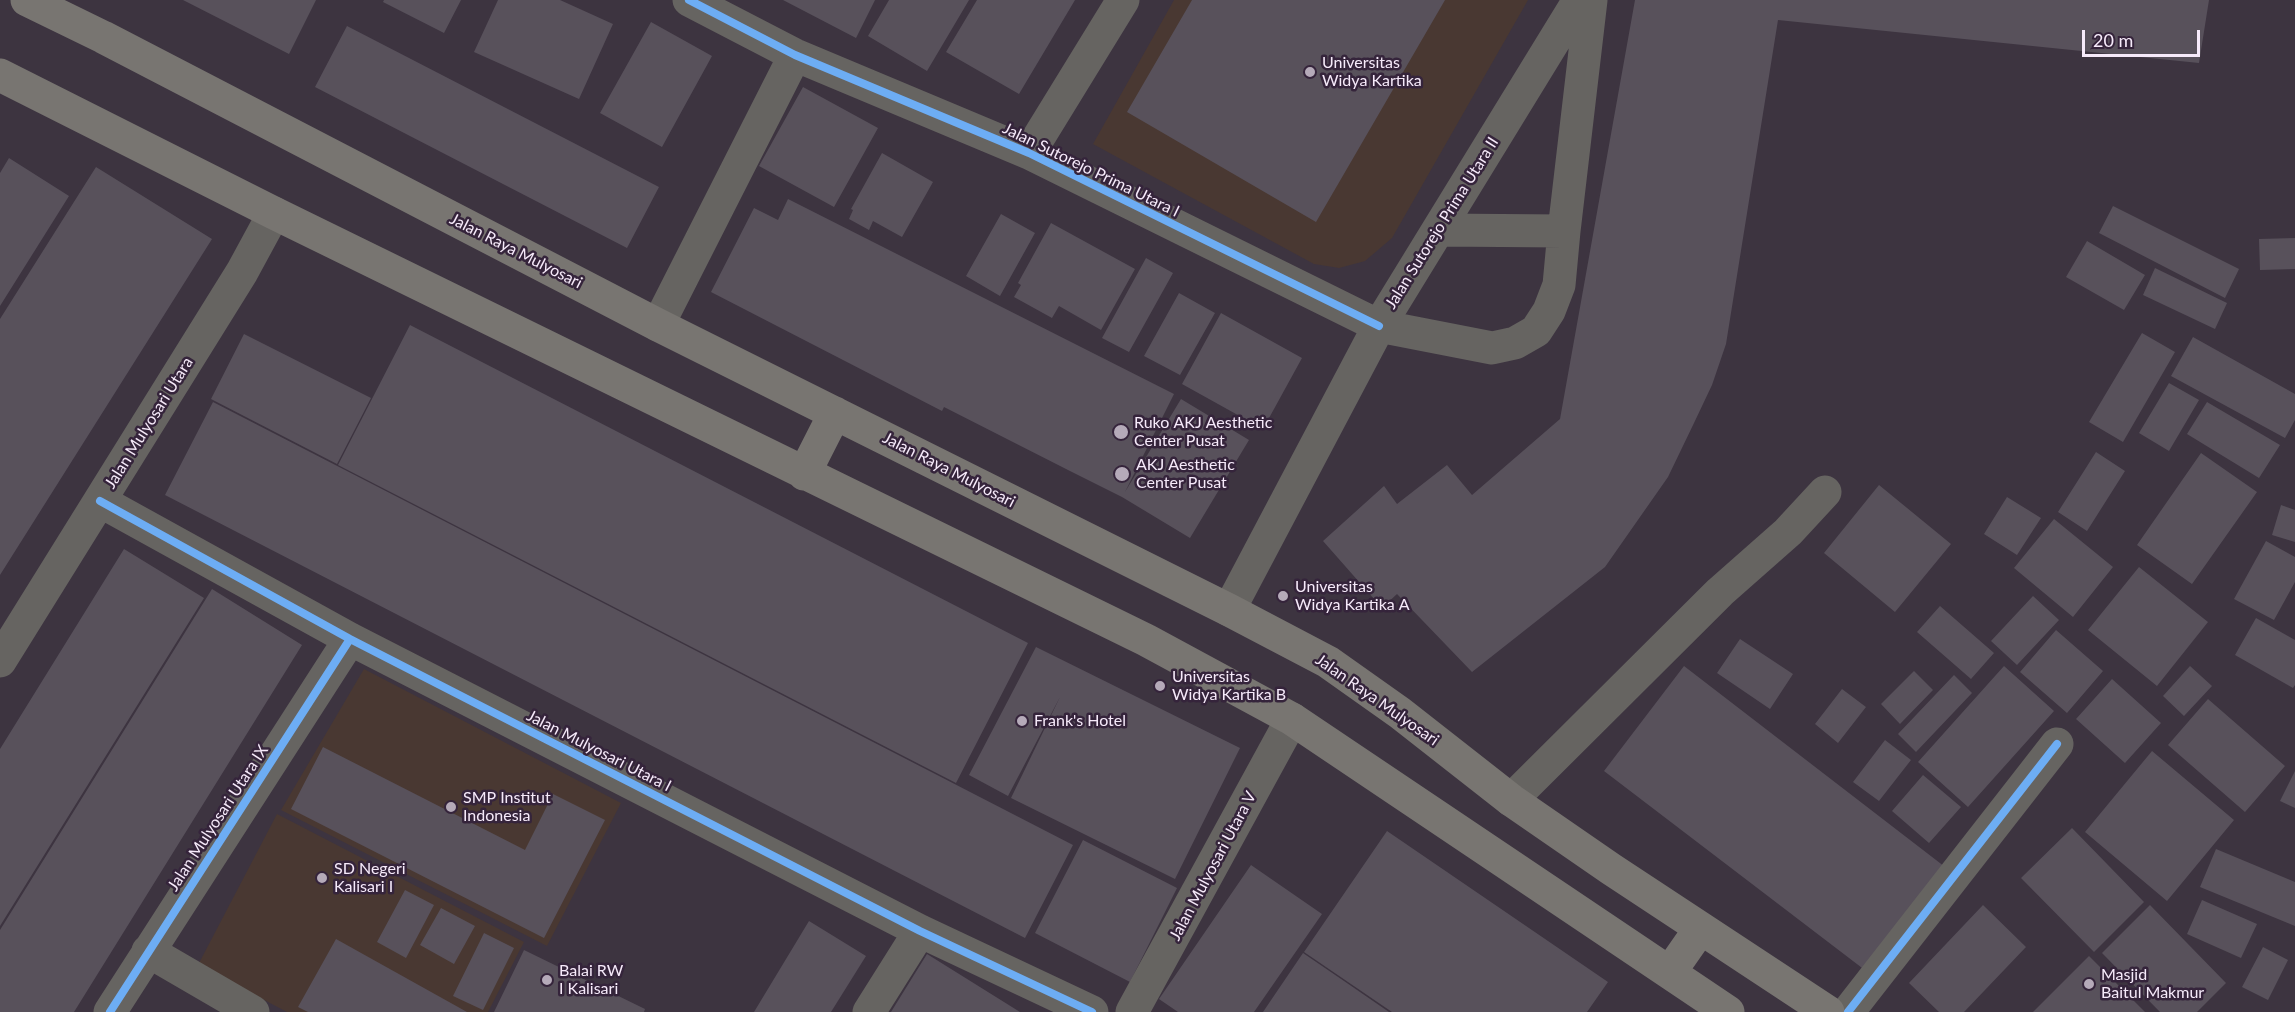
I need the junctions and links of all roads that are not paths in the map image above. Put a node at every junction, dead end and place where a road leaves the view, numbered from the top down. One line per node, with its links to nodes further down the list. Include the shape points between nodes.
1 (27, 0): 12 (main road, Jalan Raya Mulyosari)
2 (689, 0): 6 (street, Jalan Sutorejo Prima Utara I)
3 (1123, 0): 8 (street)
4 (1579, 0): 10 (street, Jalan Sutorejo Prima Utara II)
5 (1592, 0): 11 (street, Jalan Sutorejo Prima Utara I)
6 (795, 55): 8 (street, Jalan Sutorejo Prima Utara I); 12 (street)
7 (3, 85): 9 (main road)
8 (1029, 153): 13 (street, Jalan Sutorejo Prima Utara I)
9 (274, 213): 15 (main road); 17 (street, Jalan Mulyosari Utara, via 242,272)
10 (1438, 230): 11 (street); 13 (street, Jalan Sutorejo Prima Utara II)
11 (1564, 231): 13 (street, Jalan Sutorejo Prima Utara I, via 1559,285 1549,311 1536,331 1515,343 1492,348)
12 (658, 324): 14 (main road, Jalan Raya Mulyosari)
13 (1379, 326): 18 (street, Jalan Sutorejo Prima Utara II)
14 (835, 413): 15 (main road); 18 (main road, Jalan Raya Mulyosari)
15 (804, 474): 21 (main road, via 1146,640)
16 (1825, 492): 23 (street)
17 (100, 501): 19 (street, Jalan Mulyosari Utara I); 20 (street, Jalan Mulyosari Utara)
18 (1229, 609): 23 (main road, Jalan Raya Mulyosari, via 1328,662)
19 (350, 639): 25 (street, Jalan Mulyosari Utara I); 26 (street, Jalan Mulyosari Utara IX)
20 (0, 661)
21 (1292, 719): 27 (main road); 32 (street, Jalan Mulyosari Utara V)
22 (2057, 744): 35 (street)
23 (1510, 800): 24 (main road, Jalan Raya Mulyosari)
24 (1701, 929): 27 (main road); 34 (main road, Jalan Raya Mulyosari)
25 (920, 931): 30 (street); 31 (street, Jalan Mulyosari Utara I)
26 (148, 951): 28 (street, Jalan Mulyosari Utara IX); 29 (street)
27 (1670, 972): 33 (main road)
28 (110, 1012)
29 (253, 1012)
30 (869, 1012)
31 (1092, 1012)
32 (1132, 1012)
33 (1728, 1012)
34 (1828, 1012)
35 (1848, 1012)

